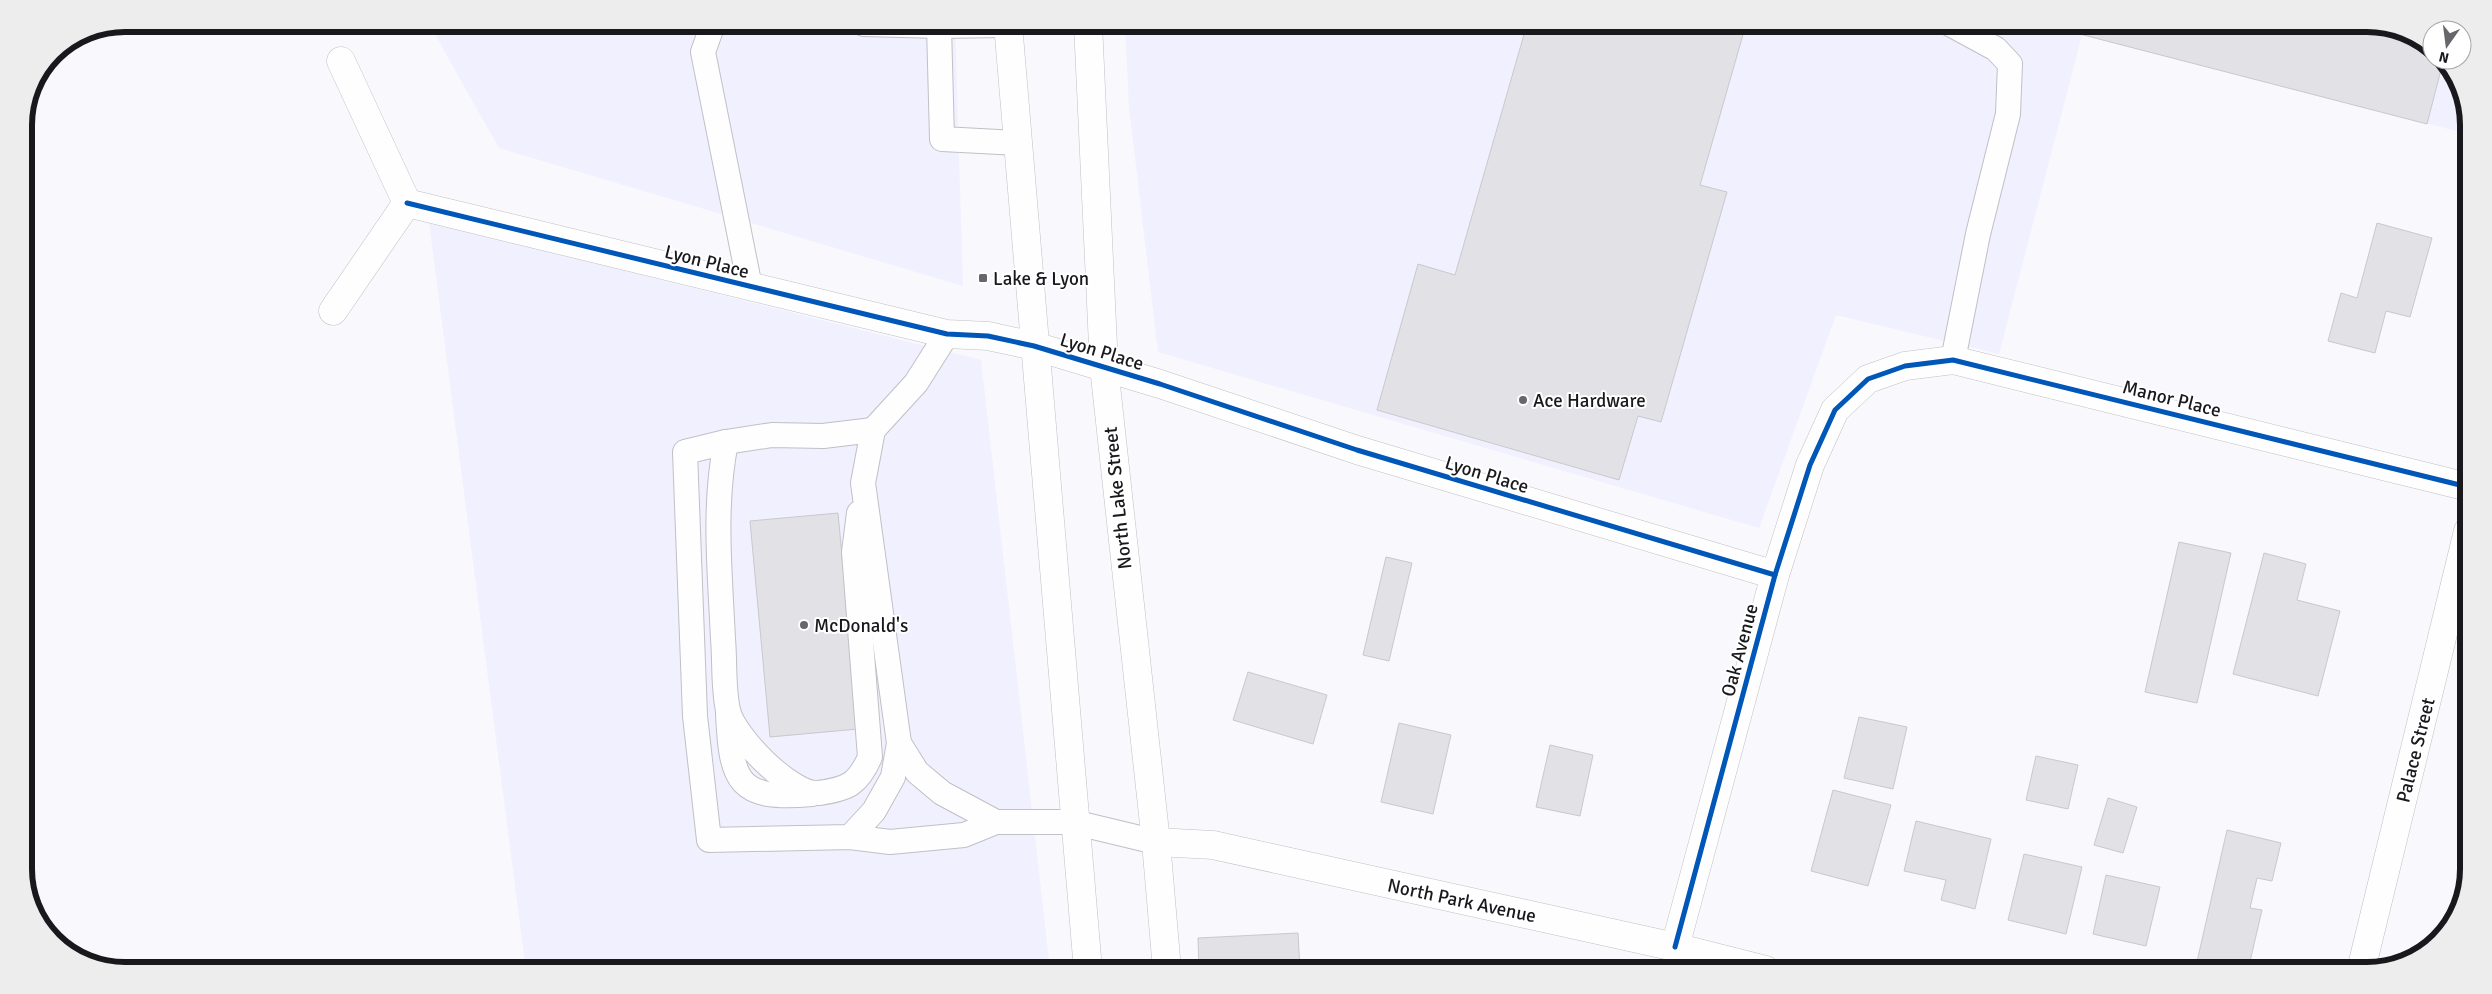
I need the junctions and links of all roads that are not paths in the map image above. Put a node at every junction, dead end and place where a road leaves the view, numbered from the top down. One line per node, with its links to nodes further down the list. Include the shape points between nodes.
1 (710, 32): 9 (lane, via 703,52)
2 (939, 32): 7 (lane, via 942,139)
3 (1009, 32): 7 (street)
4 (1088, 32): 14 (street, North Lake Street)
5 (1965, 32): 13 (lane, via 1996,49 2010,64 2008,114 1978,234)
6 (341, 61): 8 (street)
7 (1019, 143): 12 (street)
8 (407, 203): 9 (street, Lyon Place); 10 (street)
9 (750, 287): 11 (street, Lyon Place)
10 (334, 311)
11 (947, 334): 12 (street, Lyon Place, via 988,336); 16 (lane, via 916,382)
12 (1034, 346): 14 (street, Lyon Place); 26 (street)
13 (1953, 360): 15 (street, Manor Place, via 1905,366); 19 (street, Manor Place)
14 (1104, 367): 21 (street, Lyon Place, via 1367,453); 28 (street, North Lake Street)
15 (1868, 379): 21 (street, Oak Avenue, via 1835,410 1810,464)
16 (873, 430): 17 (lane, via 823,436 772,435); 18 (lane)
17 (726, 442): 22 (lane, via 718,493 718,544); 27 (lane, via 685,452 695,716 709,840)
18 (863, 483): 23 (lane); 24 (lane, via 854,552 870,756 863,774 844,790)
19 (2459, 485)
20 (2460, 565): 33 (street, Palace Street)
21 (1775, 576): 29 (street, Oak Avenue)
22 (728, 712): 24 (lane, via 755,752 794,786); 24 (lane, via 729,746 734,768 742,783 756,792 782,797)
23 (899, 743): 25 (lane, via 917,772 942,793); 27 (lane, via 893,777 874,811)
24 (812, 794)
25 (996, 822): 26 (lane); 27 (lane, via 964,835 890,842)
26 (1074, 822): 28 (lane); 30 (street)
27 (850, 836)
28 (1156, 842): 29 (street, North Park Avenue, via 1212,845); 31 (street, North Lake Street)
29 (1675, 946): 32 (street, North Park Avenue)
30 (1087, 962)
31 (1166, 962)
32 (1736, 962)
33 (2363, 962)

